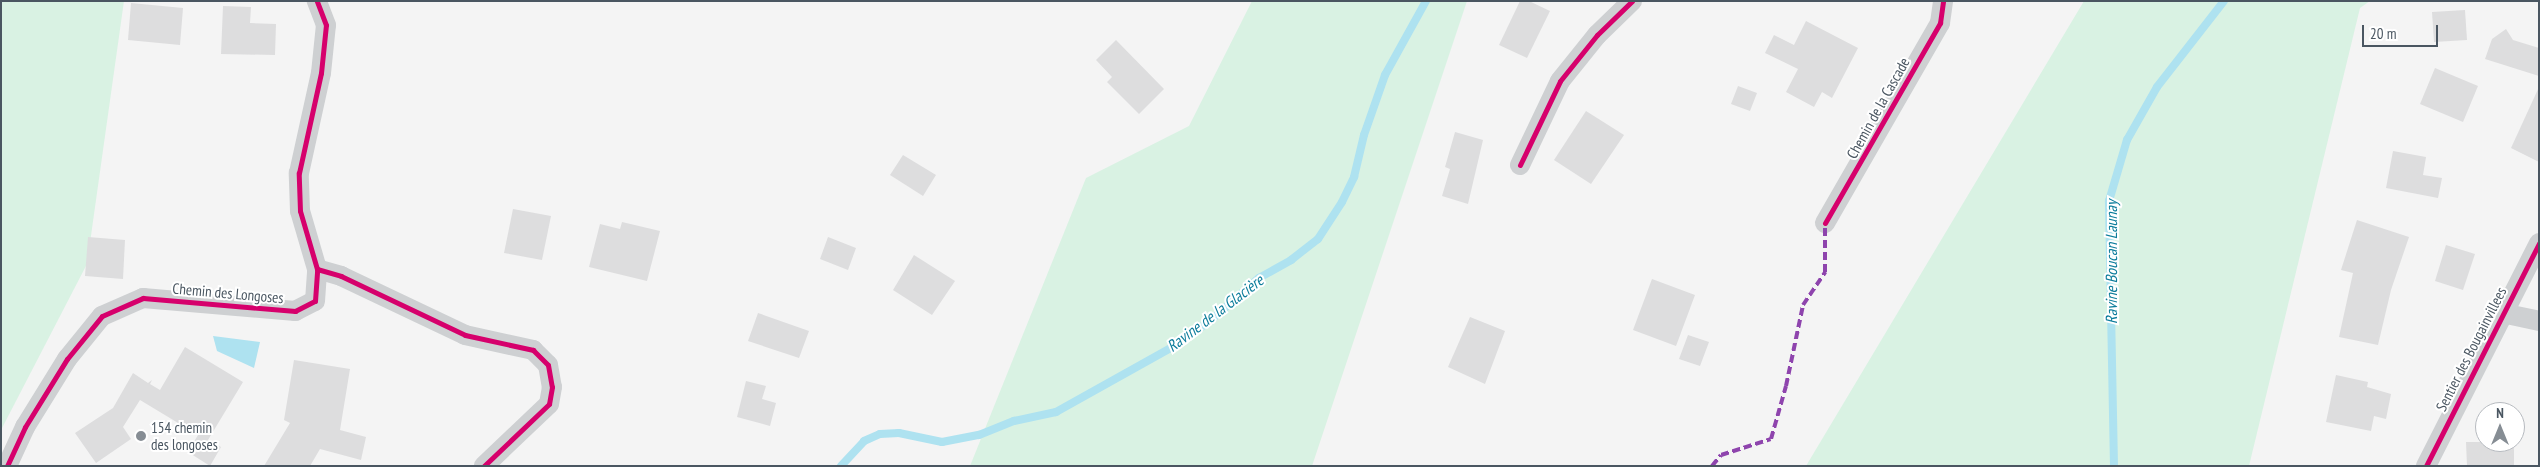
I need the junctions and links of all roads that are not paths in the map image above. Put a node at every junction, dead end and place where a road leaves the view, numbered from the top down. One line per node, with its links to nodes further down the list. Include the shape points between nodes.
1 (316, 1): 7 (street, Chemin des Longoses, via 326,25 321,73 298,173 300,211)
2 (1632, 1): 4 (street, via 1597,34 1560,81)
3 (1943, 1): 5 (street, Chemin de la Cascade, via 1940,23)
4 (1520, 165)
5 (1825, 223)
6 (2539, 243): 8 (street, Sentier des Bougainvillees)
7 (317, 269): 10 (street, Chemin des Longoses, via 315,301 295,311 142,298 102,316 68,359 25,427); 11 (street, via 341,276 464,336 533,350 548,366 552,387 549,404)
8 (2502, 314): 9 (street); 12 (street, Sentier des Bougainvillees)
9 (2539, 320)
10 (7, 466)
11 (484, 466)
12 (2426, 466)

